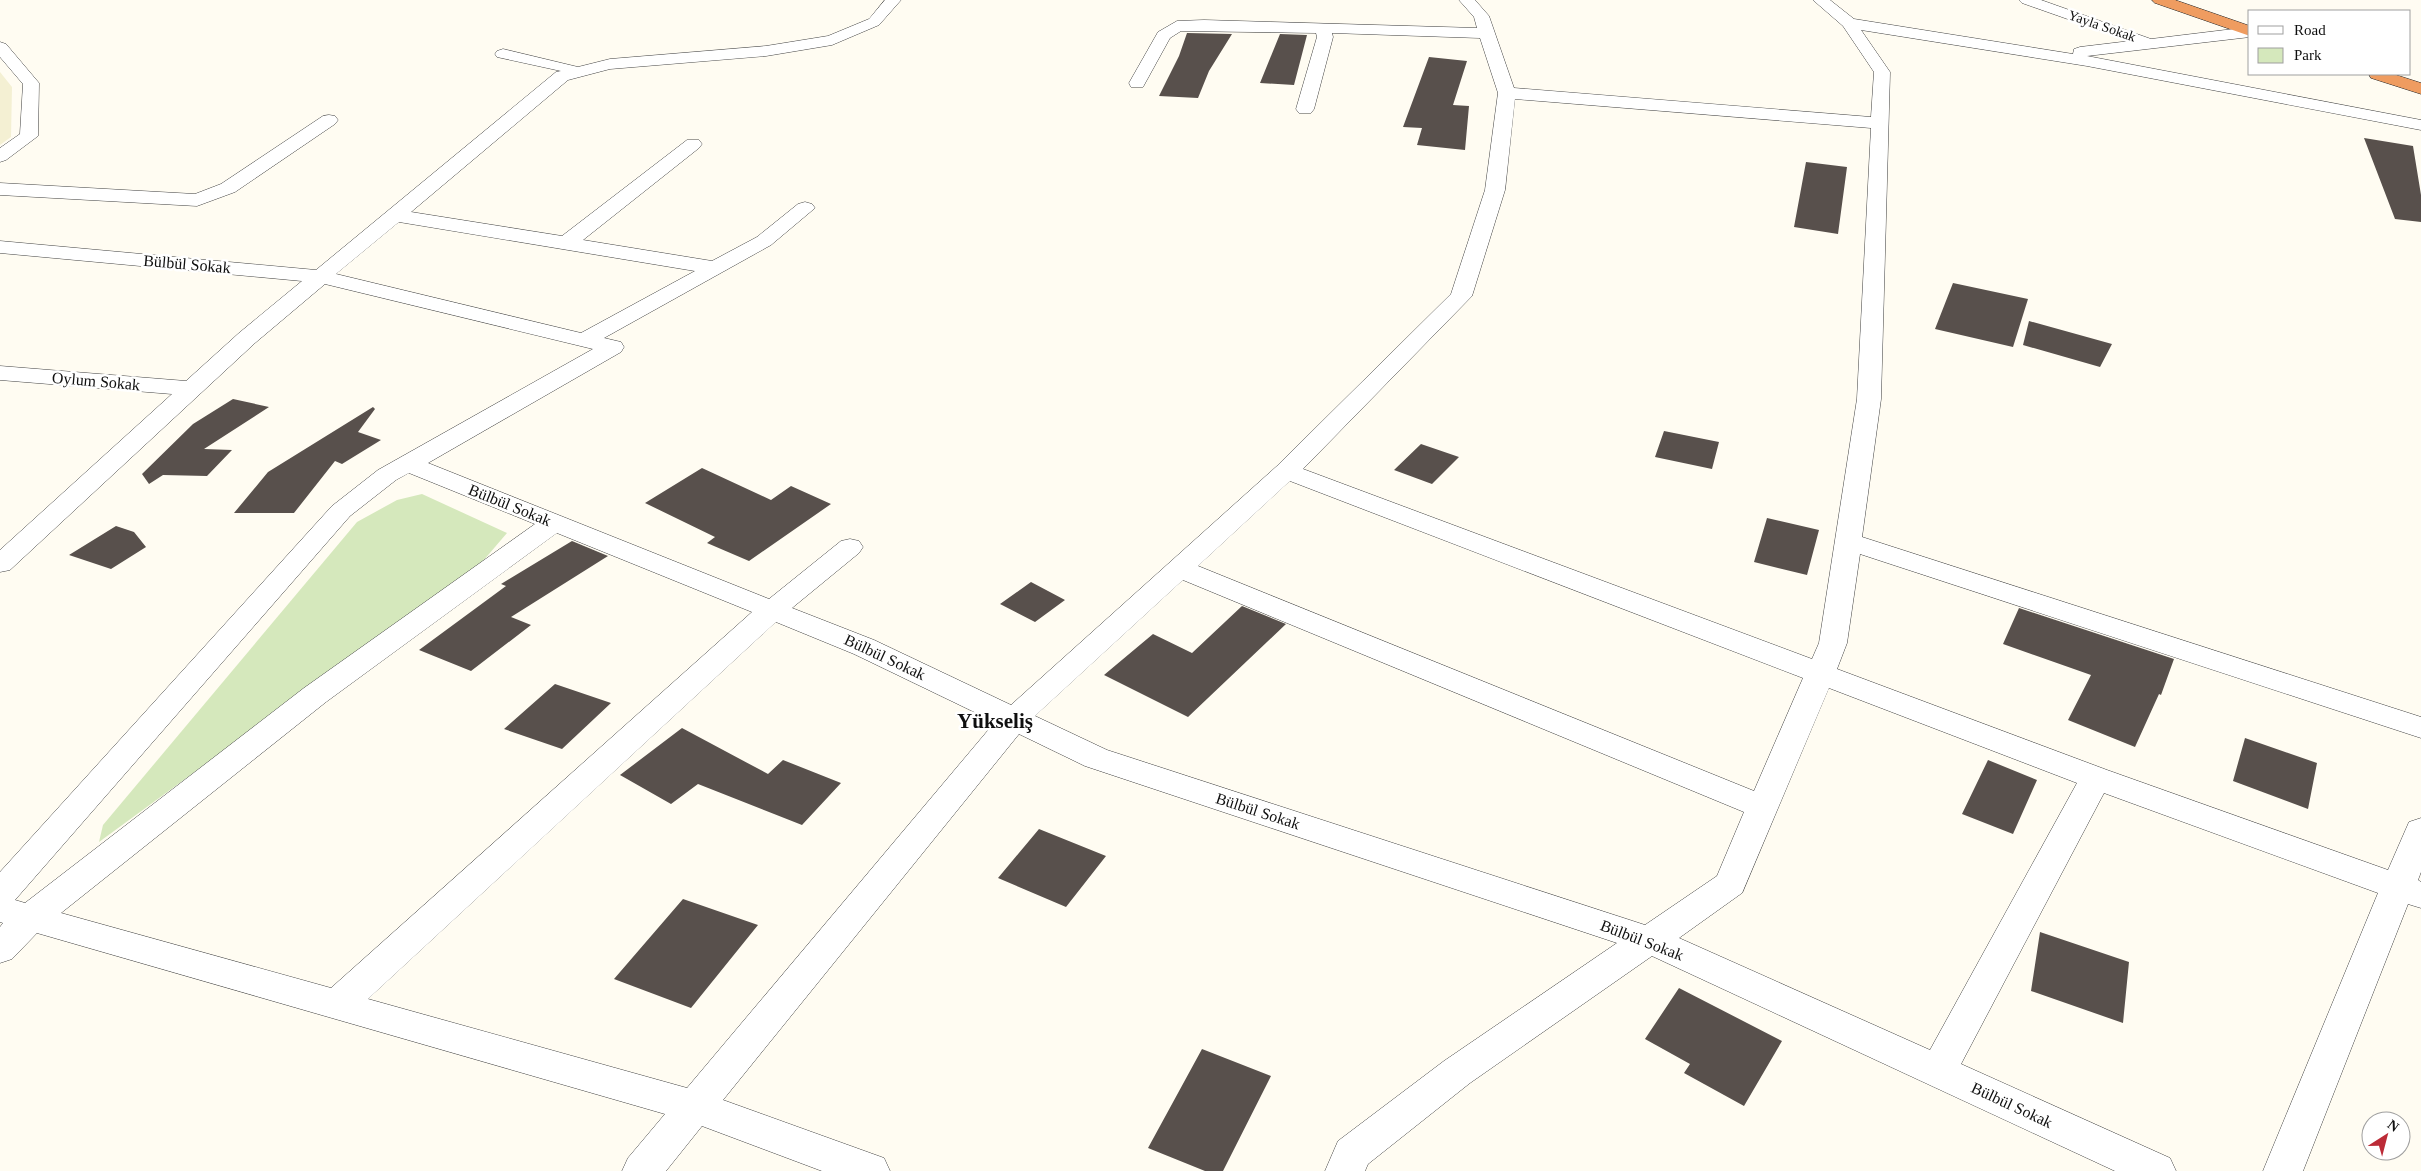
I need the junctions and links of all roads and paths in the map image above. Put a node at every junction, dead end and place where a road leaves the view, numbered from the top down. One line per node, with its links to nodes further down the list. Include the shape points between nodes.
1 (893, 0): 15 (street, via 874,22 832,40 766,51 610,64)
2 (1467, 0): 10 (street, via 1481,16)
3 (1821, 0): 6 (street)
4 (2027, 0): 11 (street, Yayla Sokak)
5 (2160, 0): 8 (highway)
6 (1849, 23): 14 (street); 22 (street, via 1882,72)
7 (1323, 29): 10 (street); 17 (street, via 1204,24 1176,26 1164,34); 20 (street, via 1325,37)
8 (2248, 30)
9 (2248, 31): 11 (street)
10 (1486, 33): 19 (street)
11 (2149, 43): 14 (street)
12 (0, 46): 25 (street, via 31,83 29,136)
13 (503, 54): 15 (street, via 564,66)
14 (2057, 56): 23 (street)
15 (578, 73): 28 (street, via 562,76)
16 (2380, 75): 18 (highway)
17 (1137, 83)
18 (2421, 88)
19 (1507, 93): 22 (street); 37 (street, via 1495,190 1461,296)
20 (1305, 110)
21 (329, 120): 26 (street, via 228,188 197,200)
22 (1880, 123): 41 (street, via 1869,399)
23 (2421, 125)
24 (693, 144): 29 (street)
25 (0, 156)
26 (0, 189)
27 (805, 208): 31 (street, via 764,241)
28 (394, 215): 29 (street); 32 (street)
29 (566, 244): 31 (street)
30 (0, 247): 32 (street, Bülbül Sokak)
31 (717, 268): 33 (street)
32 (321, 277): 33 (street, Bülbül Sokak); 35 (street)
33 (584, 340): 36 (street, Bülbül Sokak, via 613,347)
34 (0, 373): 35 (street, Oylum Sokak)
35 (192, 389): 40 (street)
36 (408, 464): 38 (street, Bülbül Sokak); 53 (street, via 387,475 341,511)
37 (1286, 472): 44 (street); 46 (street)
38 (554, 522): 45 (street, Bülbül Sokak); 54 (street)
39 (0, 533): 40 (street)
40 (30, 537): 43 (street)
41 (1848, 541): 46 (street, via 1833,643); 48 (street)
42 (850, 547): 45 (street)
43 (0, 564)
44 (1179, 568): 47 (street); 50 (street)
45 (772, 610): 47 (street, Bülbül Sokak, via 864,646); 57 (street)
46 (1820, 674): 49 (street); 50 (street)
47 (1014, 718): 55 (street, Bülbül Sokak, via 1096,758); 59 (street)
48 (2421, 728)
49 (2096, 778): 52 (street); 58 (street)
50 (1763, 807): 55 (street, via 1730,884)
51 (2421, 830): 52 (street)
52 (2410, 891): 64 (street)
53 (0, 894)
54 (15, 914): 56 (street); 57 (street)
55 (1650, 940): 58 (street, Bülbül Sokak); 62 (street, via 1457,1072 1352,1153)
56 (0, 949)
57 (336, 1005): 59 (street)
58 (1938, 1071): 63 (street, Bülbül Sokak)
59 (693, 1106): 60 (street); 61 (street)
60 (642, 1171)
61 (870, 1171)
62 (1345, 1171)
63 (2156, 1171)
64 (2283, 1171)

